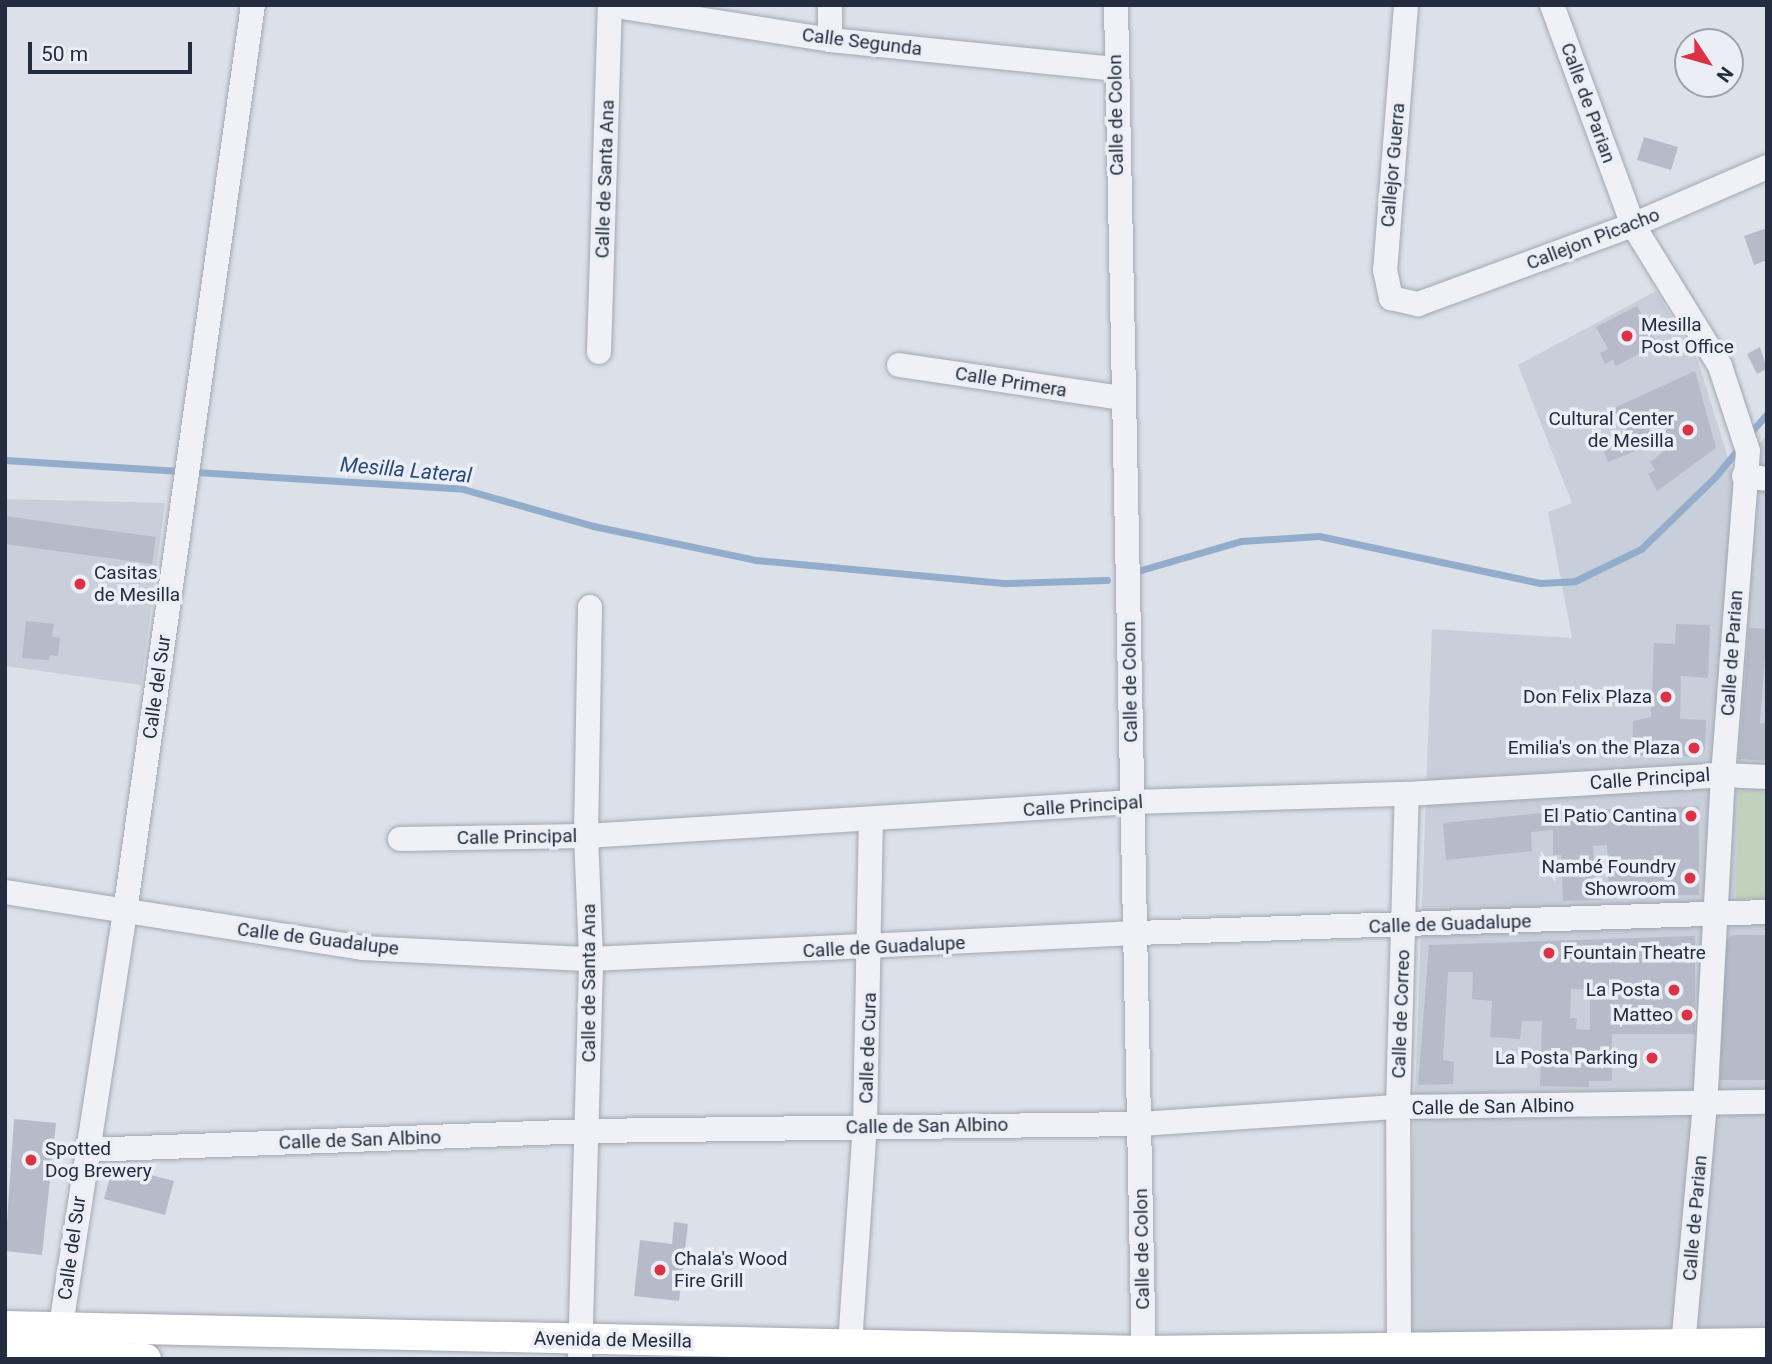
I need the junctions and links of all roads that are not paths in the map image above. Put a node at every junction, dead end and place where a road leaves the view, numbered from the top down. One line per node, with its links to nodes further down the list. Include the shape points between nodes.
1 (253, 5): 25 (street, Calle del Sur)
2 (610, 5): 7 (street, Calle Segunda); 12 (street, Calle de Santa Ana)
3 (830, 5): 7 (street)
4 (1116, 5): 8 (street, Calle de Colon)
5 (1406, 5): 11 (street, Callejor Guerra, via 1385,270 1391,298)
6 (1552, 5): 10 (street, Calle de Parian)
7 (830, 40): 8 (street, Calle Segunda)
8 (1115, 69): 14 (street, Calle de Colon)
9 (1767, 167): 10 (street, Callejon Picacho)
10 (1633, 225): 11 (street, Callejon Picacho); 15 (street, Calle de Parian, via 1720,366)
11 (1418, 304)
12 (599, 352)
13 (898, 365): 14 (street, Calle Primera)
14 (1123, 398): 20 (street, Calle de Colon)
15 (1756, 478): 17 (street, Calle de Parian)
16 (590, 607): 22 (street, Calle de Santa Ana)
17 (1723, 775): 18 (street, Calle Principal); 19 (street, Calle Principal); 26 (street, Calle de Parian)
18 (1767, 776)
19 (1407, 794): 20 (street, Calle Principal); 28 (street, Calle de Correo)
20 (1132, 802): 21 (street, Calle Principal); 29 (street, Calle de Colon)
21 (871, 820): 22 (street, Calle Principal); 30 (street, Calle de Cura)
22 (586, 836): 23 (street, Calle Principal); 31 (street, Calle de Santa Ana)
23 (400, 839)
24 (5, 892): 25 (street, Calle de Guadalupe)
25 (125, 912): 31 (street, Calle de Guadalupe, via 362,948); 38 (street, Calle del Sur)
26 (1716, 912): 27 (street, Calle de Guadalupe); 28 (street, Calle de Guadalupe); 33 (street, Calle de Parian)
27 (1767, 912)
28 (1404, 926): 29 (street, Calle de Guadalupe); 34 (street, Calle de Correo)
29 (1136, 933): 30 (street, Calle de Guadalupe); 35 (street, Calle de Colon)
30 (872, 948): 31 (street, Calle de Guadalupe); 36 (street, Calle de Cura)
31 (591, 959): 37 (street, Calle de Santa Ana)
32 (1767, 1102): 33 (street, Calle de San Albino)
33 (1705, 1104): 34 (street, Calle de San Albino); 43 (street, Calle de Parian)
34 (1398, 1107): 35 (street, Calle de San Albino); 46 (street, Calle de Correo)
35 (1140, 1124): 36 (street, Calle de San Albino); 47 (street, Calle de Colon)
36 (865, 1127): 37 (street, Calle de San Albino); 44 (street, Calle de Cura)
37 (589, 1131): 38 (street, Calle de San Albino); 42 (street, Calle de Santa Ana)
38 (86, 1150): 40 (street, Calle del Sur)
39 (5, 1326): 40 (main road, Avenida de Mesilla)
40 (60, 1327): 42 (main road, Avenida de Mesilla); 48 (street, Calle del Sur)
41 (1767, 1343): 43 (main road, Avenida de Mesilla)
42 (581, 1349): 44 (main road, Avenida de Mesilla)
43 (1683, 1351): 46 (main road, Avenida de Mesilla)
44 (850, 1352): 47 (main road, Avenida de Mesilla)
45 (5, 1353): 48 (main road)
46 (1399, 1353): 47 (main road, Avenida de Mesilla)
47 (1144, 1355)
48 (56, 1358): 49 (main road)
49 (146, 1359)

